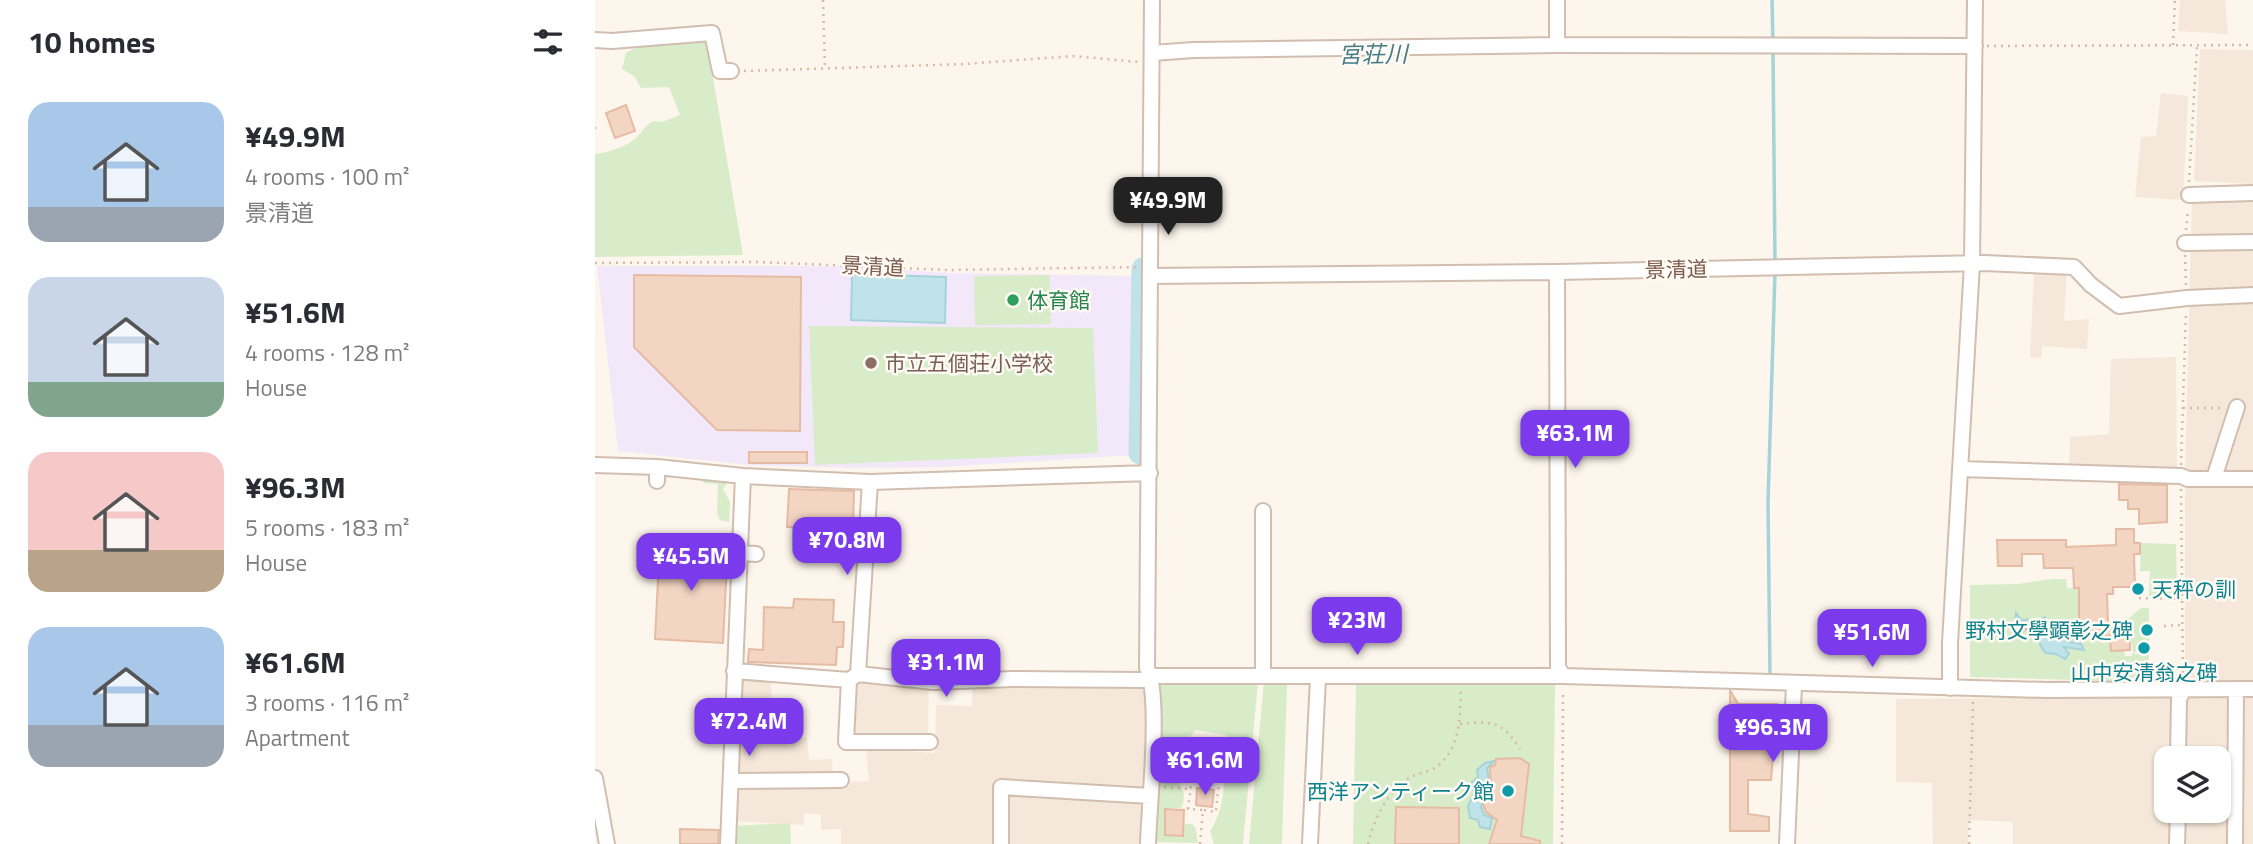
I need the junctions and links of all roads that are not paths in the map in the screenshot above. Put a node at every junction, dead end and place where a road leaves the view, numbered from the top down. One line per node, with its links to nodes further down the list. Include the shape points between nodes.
1 (1152, 0): 7 (street)
2 (1557, 0): 5 (street)
3 (1975, 0): 6 (street)
4 (595, 40): 8 (street, via 712,33 720,71)
5 (1557, 45): 6 (street); 7 (street, via 1194,50)
6 (1975, 46): 13 (street)
7 (1152, 59): 14 (street)
8 (731, 71)
9 (2253, 193): 10 (street)
10 (2189, 195)
11 (2253, 242): 12 (street)
12 (2185, 243)
13 (1972, 264): 15 (street, 景清道); 16 (street, 景清道, via 2074,267 2119,306); 19 (street)
14 (1150, 271): 15 (street, 景清道); 20 (street)
15 (1557, 272): 31 (street, via 1558,667)
16 (2253, 295)
17 (2237, 408): 22 (street)
18 (595, 465): 21 (street, via 657,474)
19 (1960, 469): 22 (street); 35 (street)
20 (1150, 473): 24 (street); 30 (street, via 1147,667)
21 (743, 476): 24 (street); 26 (street, via 734,530)
22 (2214, 478): 23 (street)
23 (2253, 479)
24 (870, 482): 32 (street)
25 (1263, 511): 29 (street)
26 (740, 553): 27 (street); 28 (street)
27 (756, 554)
28 (734, 671): 32 (street); 43 (street)
29 (1263, 675): 30 (street); 33 (street)
30 (1151, 676): 32 (street, via 1143,680 933,682); 44 (street)
31 (1563, 676): 33 (street); 34 (street)
32 (854, 677): 39 (street, via 846,742)
33 (1318, 677): 50 (street)
34 (1794, 685): 35 (street); 51 (street)
35 (1949, 688): 38 (street)
36 (2253, 689): 37 (street)
37 (2236, 690): 38 (street); 53 (street)
38 (2183, 691): 40 (street)
39 (930, 742)
40 (2178, 746)
41 (595, 778): 46 (street)
42 (841, 780): 43 (street)
43 (731, 781): 47 (street)
44 (1150, 791): 48 (street, via 1001,787); 49 (street)
45 (2178, 823): 52 (street)
46 (607, 844)
47 (728, 844)
48 (1001, 844)
49 (1148, 844)
50 (1310, 844)
51 (1787, 844)
52 (2177, 844)
53 (2235, 844)

